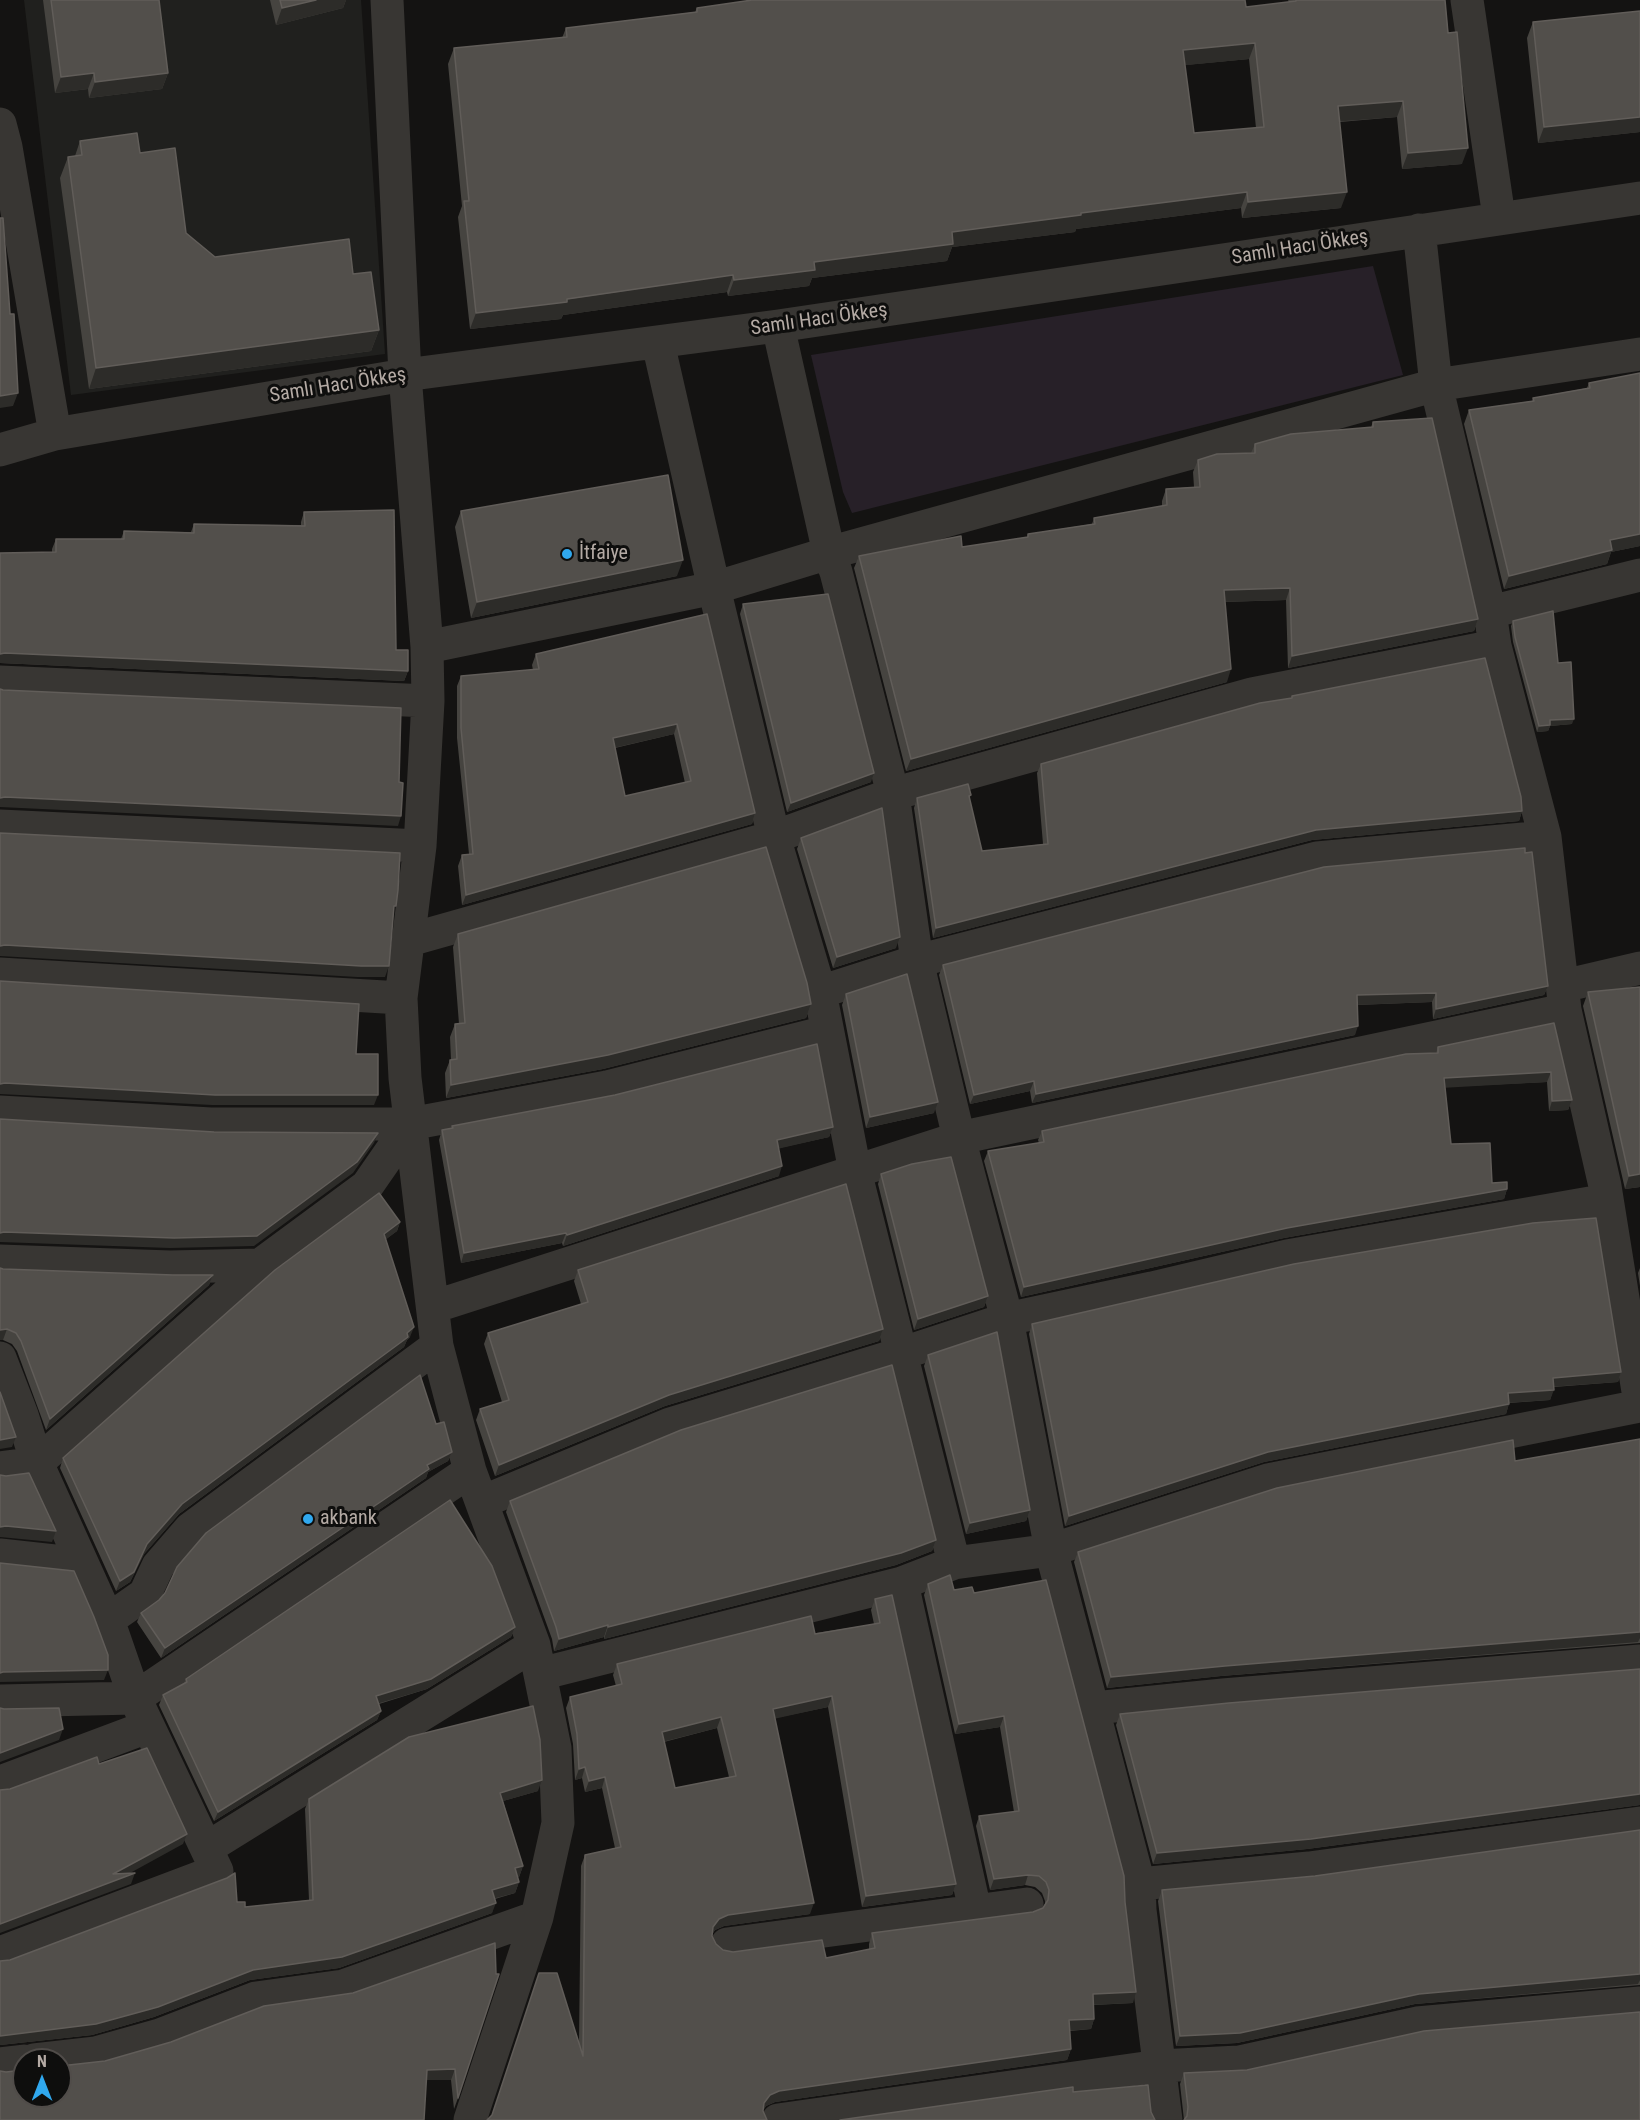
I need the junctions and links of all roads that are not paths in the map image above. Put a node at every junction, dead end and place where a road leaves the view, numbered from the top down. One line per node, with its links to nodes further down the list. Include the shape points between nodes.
1 (387, 0): 10 (street)
2 (1467, 0): 5 (street)
3 (0, 124): 12 (street)
4 (1640, 198): 5 (street, Samlı Hacı Ökkeş)
5 (1498, 217): 6 (street, Samlı Hacı Ökkeş)
6 (1419, 230): 7 (street, Samlı Hacı Ökkeş); 11 (street)
7 (778, 326): 8 (street, Samlı Hacı Ökkeş); 14 (street)
8 (658, 343): 10 (street, Samlı Hacı Ökkeş); 16 (street)
9 (1640, 354): 11 (street)
10 (405, 375): 12 (street, Samlı Hacı Ökkeş); 19 (street)
11 (1436, 385): 14 (street); 17 (street)
12 (56, 434): 13 (street, Samlı Hacı Ökkeş)
13 (0, 450)
14 (830, 554): 16 (street); 22 (street)
15 (1640, 575): 17 (street)
16 (714, 588): 19 (street); 24 (street)
17 (1490, 612): 18 (street)
18 (1496, 646): 22 (street, via 1252,694); 25 (street)
19 (427, 647): 21 (street)
20 (0, 682): 21 (street)
21 (428, 700): 26 (street)
22 (892, 794): 24 (street); 28 (street)
23 (0, 826): 26 (street)
24 (774, 837): 27 (street); 31 (street)
25 (1545, 837): 28 (street, via 1317,858); 33 (street)
26 (420, 846): 27 (street)
27 (409, 940): 32 (street)
28 (917, 961): 31 (street); 37 (street)
29 (1640, 968): 33 (street)
30 (0, 974): 32 (street)
31 (820, 992): 34 (street)
32 (401, 998): 36 (street)
33 (1564, 998): 37 (street); 39 (street)
34 (826, 1032): 36 (street, via 607,1087); 38 (street)
35 (0, 1112): 36 (street, via 211,1124)
36 (410, 1124): 41 (street, via 367,1186); 42 (street)
37 (959, 1138): 38 (street); 43 (street)
38 (855, 1172): 42 (street); 45 (street)
39 (1607, 1200): 43 (street, via 1287,1256); 47 (street)
40 (0, 1261): 41 (street, via 170,1267)
41 (260, 1265): 48 (street)
42 (433, 1307): 44 (street)
43 (1007, 1319): 45 (street); 52 (street)
44 (437, 1346): 50 (street); 57 (street, via 190,1529 158,1566 145,1594)
45 (900, 1354): 51 (street, via 670,1424); 54 (street)
46 (0, 1359): 48 (street)
47 (1640, 1405): 52 (street, via 1268,1480)
48 (37, 1463): 49 (street); 55 (street)
49 (0, 1468)
50 (470, 1472): 51 (street); 62 (street)
51 (482, 1502): 58 (street)
52 (1051, 1550): 54 (street); 61 (street)
53 (0, 1556): 55 (street)
54 (954, 1563): 56 (street)
55 (82, 1564): 57 (street)
56 (902, 1583): 58 (street); 68 (street)
57 (108, 1620): 62 (street)
58 (537, 1660): 65 (street); 69 (street, via 555,1748 558,1823)
59 (1640, 1660): 61 (street)
60 (0, 1701): 62 (street)
61 (1094, 1708): 66 (street)
62 (141, 1712): 63 (street); 65 (street)
63 (0, 1782)
64 (1640, 1823): 66 (street, via 1309,1868)
65 (207, 1848): 71 (street, via 217,1871)
66 (1139, 1884): 74 (street)
67 (1027, 1904): 68 (street)
68 (975, 1910): 70 (street)
69 (537, 1917): 73 (street, via 343,1986 256,1998 160,2035); 75 (street)
70 (727, 1944)
71 (0, 1953)
72 (1640, 2003): 74 (street, via 1417,2023 1239,2062)
73 (72, 2056)
74 (1159, 2066): 76 (street); 77 (street)
75 (470, 2120)
76 (778, 2120)
77 (1166, 2120)

